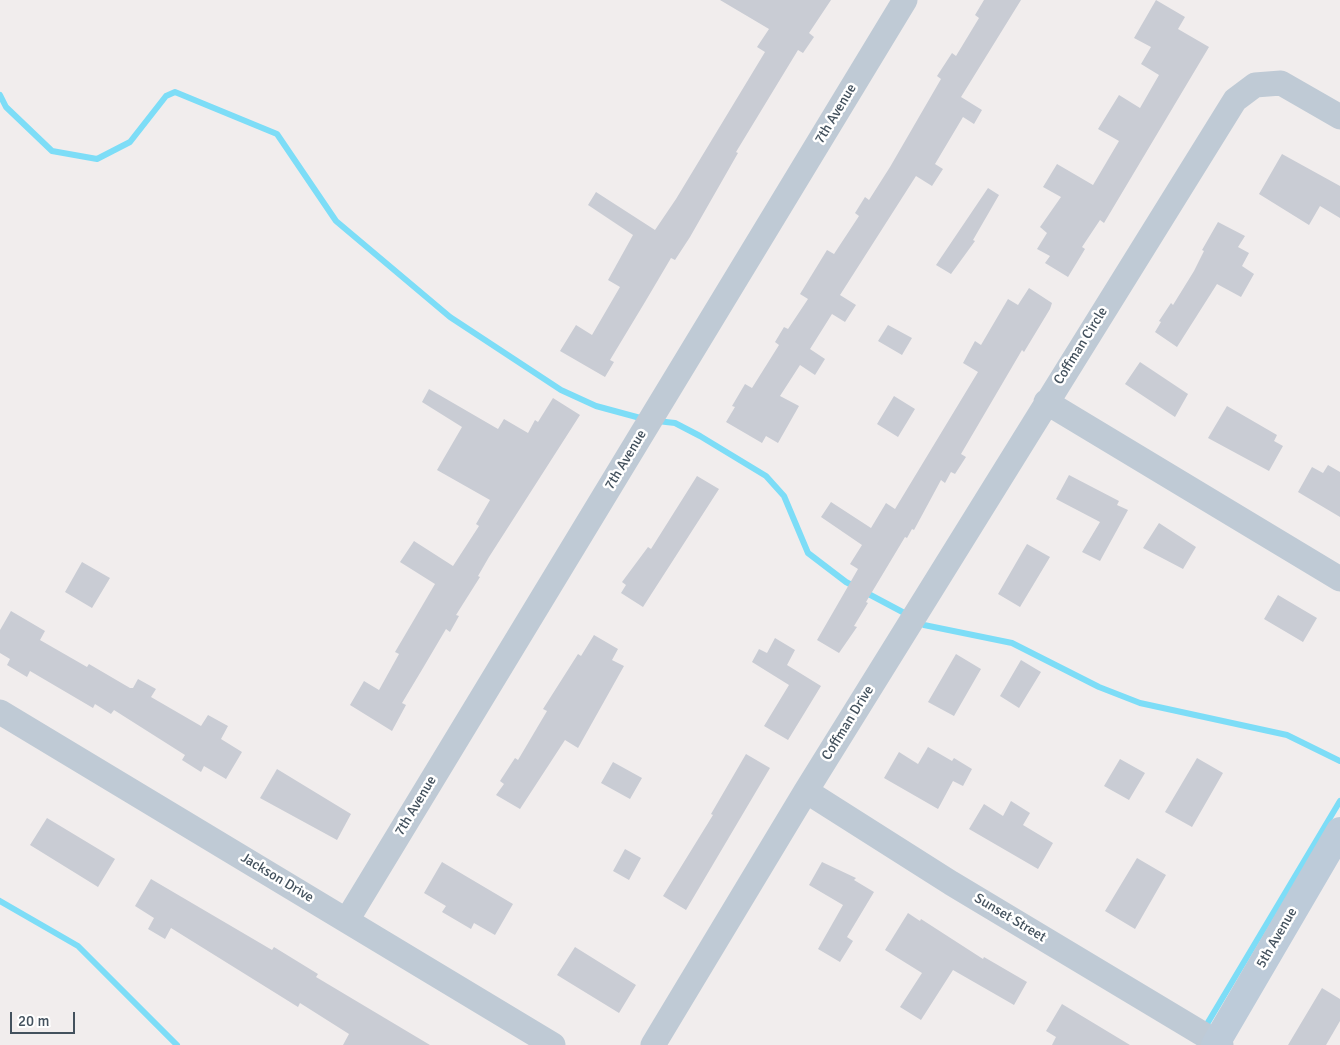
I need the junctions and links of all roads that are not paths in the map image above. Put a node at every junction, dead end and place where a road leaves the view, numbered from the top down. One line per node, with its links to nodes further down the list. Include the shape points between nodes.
1 (905, 0): 8 (street, 7th Avenue)
2 (1340, 117): 3 (street, Coffman Circle, via 1281,83 1255,85 1235,100)
3 (1046, 402): 4 (street); 6 (street, Coffman Drive)
4 (1340, 579)
5 (0, 712): 8 (street, Jackson Drive)
6 (806, 791): 9 (street, Sunset Street); 11 (street, Coffman Drive)
7 (1340, 831): 9 (street, 5th Avenue)
8 (347, 920): 10 (street, Jackson Drive)
9 (1217, 1044)
10 (553, 1045)
11 (653, 1045)

